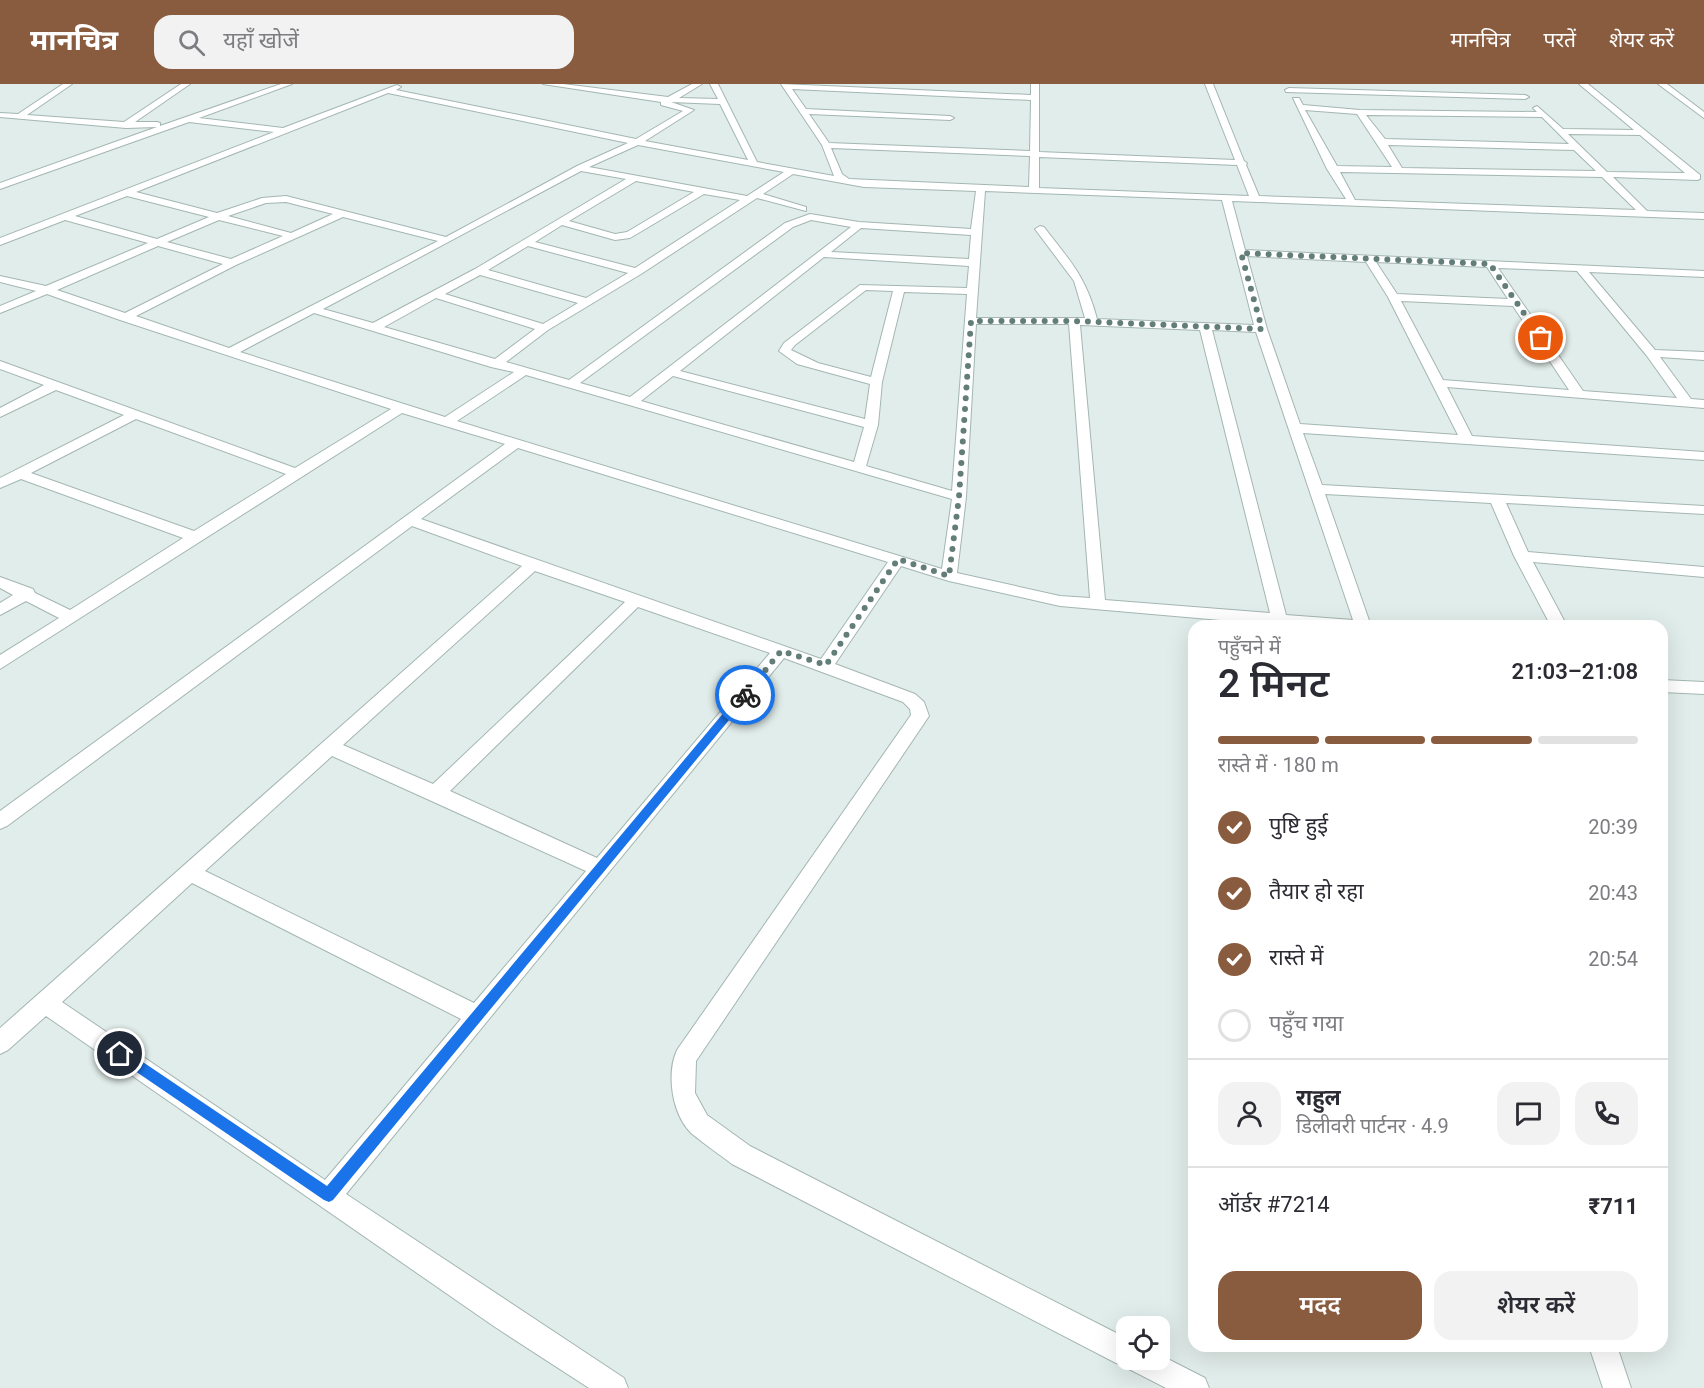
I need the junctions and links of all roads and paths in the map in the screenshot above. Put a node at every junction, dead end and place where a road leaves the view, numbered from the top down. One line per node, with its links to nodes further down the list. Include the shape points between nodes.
1 (68, 84): 34 (street)
2 (186, 84): 40 (street)
3 (288, 84): 25 (street)
4 (405, 84): 17 (street)
5 (546, 84): 18 (street)
6 (621, 84): 18 (street)
7 (698, 84): 23 (street)
8 (714, 84): 24 (street)
9 (1035, 84): 22 (street)
10 (1209, 84): 56 (street)
11 (1362, 84): 19 (street)
12 (1512, 84): 21 (street)
13 (1583, 84): 44 (street)
14 (1662, 84): 35 (street)
15 (786, 85): 26 (street); 28 (street)
16 (1287, 87): 19 (street); 27 (street)
17 (388, 91): 42 (street); 48 (street)
18 (603, 93): 23 (street)
19 (1368, 93): 21 (street)
20 (234, 94): 25 (street)
21 (1525, 97): 33 (street)
22 (1035, 98): 26 (street); 55 (street)
23 (665, 101): 24 (street); 48 (street, via 667,105 690,110)
24 (724, 102): 57 (street)
25 (224, 106): 36 (street)
26 (951, 106): 28 (street); 41 (street)
27 (1300, 107): 29 (street); 59 (street)
28 (805, 111): 52 (street)
29 (1360, 112): 30 (street); 49 (street)
30 (1423, 113): 31 (street); 37 (street)
31 (1484, 114): 33 (street); 38 (street)
32 (0, 115): 34 (street)
33 (1545, 115): 43 (street)
34 (20, 116): 40 (street)
35 (1704, 116)
36 (188, 119): 39 (street); 42 (street)
37 (1430, 121)
38 (1491, 122)
39 (170, 124): 40 (street); 66 (street)
40 (126, 125)
41 (949, 128)
42 (282, 130): 70 (street)
43 (1561, 131): 44 (street); 53 (street)
44 (1642, 133): 64 (street)
45 (1444, 136): 50 (street)
46 (1507, 137): 51 (street)
47 (947, 139): 54 (street)
48 (637, 142): 57 (street); 58 (street)
49 (1382, 142): 50 (street); 60 (street)
50 (1451, 144): 51 (street)
51 (1515, 144): 53 (street)
52 (826, 145): 54 (street); 65 (street, via 834,169)
53 (1576, 147): 62 (street)
54 (946, 149): 55 (street)
55 (1035, 153): 56 (street); 69 (street)
56 (1243, 163): 73 (street)
57 (754, 164): 61 (street)
58 (580, 168): 63 (street); 86 (street)
59 (1332, 169): 60 (street); 74 (street)
60 (1399, 171): 62 (street)
61 (790, 172): 65 (street); 71 (street)
62 (1606, 173): 64 (street); 77 (street)
63 (636, 177): 68 (street); 81 (street)
64 (1699, 177)
65 (846, 181): 67 (street)
66 (0, 186)
67 (981, 188): 69 (street); 84 (street)
68 (702, 190): 71 (street); 81 (street, via 630,235 615,237)
69 (1034, 190): 72 (street)
70 (128, 193): 78 (street); 80 (street)
71 (752, 197): 75 (street); 98 (street)
72 (1226, 198): 73 (street); 90 (street)
73 (1255, 199): 74 (street)
74 (1353, 204): 77 (street)
75 (803, 209)
76 (341, 214): 78 (street, via 275,198); 85 (street); 86 (street)
77 (1645, 214): 79 (street)
78 (220, 216): 85 (street); 88 (street)
79 (1704, 216)
80 (66, 217): 87 (street); 88 (street)
81 (561, 222): 89 (street)
82 (859, 225): 84 (street); 91 (street); 128 (street, via 810,217 789,225)
83 (1040, 229): 113 (street, via 1079,280)
84 (976, 232): 94 (street)
85 (293, 236): 93 (street)
86 (447, 240): 108 (street)
87 (0, 242)
88 (158, 243): 93 (street); 102 (street)
89 (527, 243): 97 (street); 98 (street)
90 (1241, 253): 92 (street); 117 (street)
91 (819, 254): 94 (street); 124 (street)
92 (1369, 258): 95 (street); 105 (street)
93 (232, 263): 110 (street)
94 (975, 263): 103 (street)
95 (1490, 264): 96 (street); 107 (street)
96 (1580, 268): 99 (street); 119 (street)
97 (479, 271): 104 (street); 106 (street)
98 (637, 272): 106 (street)
99 (1704, 274)
100 (0, 279): 102 (street)
101 (899, 288): 103 (street); 125 (street); 125 (street, via 875,286 858,291 790,343 785,351 803,361)
102 (47, 290): 109 (street); 110 (street)
103 (972, 291): 111 (street)
104 (434, 294): 115 (street); 116 (street)
105 (1394, 297): 107 (street); 126 (street)
106 (587, 302): 116 (street)
107 (1517, 303): 129 (street)
108 (311, 309): 115 (street); 118 (street)
109 (0, 310)
110 (124, 318): 118 (street)
111 (971, 321): 112 (street); 147 (street)
112 (1074, 321): 113 (street); 160 (street)
113 (1092, 322): 114 (street)
114 (1205, 327): 117 (street); 163 (street)
115 (373, 328): 121 (street)
116 (544, 328): 121 (street)
117 (1262, 329): 138 (street)
118 (231, 352): 133 (street)
119 (1651, 353): 120 (street); 131 (street)
120 (1704, 356)
121 (495, 364): 123 (street)
122 (0, 365): 127 (street)
123 (522, 372): 128 (street); 136 (street)
124 (671, 372): 130 (street); 137 (street)
125 (876, 382): 137 (street)
126 (1438, 383): 129 (street); 139 (street)
127 (56, 385): 134 (street); 135 (street)
128 (570, 385): 130 (street)
129 (1578, 393): 131 (street)
130 (633, 401): 142 (street)
131 (1687, 403): 132 (street)
132 (1704, 404)
133 (401, 408): 136 (street); 144 (street)
134 (0, 413)
135 (136, 414): 143 (street); 144 (street)
136 (447, 422): 140 (street)
137 (870, 425): 142 (street)
138 (1294, 428): 139 (street); 146 (street)
139 (1467, 439): 141 (street)
140 (516, 443): 150 (street); 153 (street)
141 (1704, 456)
142 (859, 468): 147 (street)
143 (20, 474): 145 (street); 151 (street)
144 (298, 474): 151 (street)
145 (0, 484)
146 (1318, 489): 148 (street); 165 (street)
147 (959, 497): 156 (street)
148 (1496, 498): 149 (street); 152 (street)
149 (1704, 510)
150 (412, 521): 154 (street); 174 (street)
151 (195, 537): 162 (street)
152 (1522, 556): 155 (street); 166 (street)
153 (898, 559): 156 (street); 169 (street)
154 (531, 566): 159 (street); 172 (street)
155 (1704, 572)
156 (949, 576): 160 (street, via 1024,594)
157 (0, 582): 158 (street)
158 (27, 593): 161 (street); 162 (street)
159 (637, 599): 167 (street); 173 (street)
160 (1098, 605): 163 (street)
161 (0, 610)
162 (71, 617): 168 (street)
163 (1279, 619): 164 (street)
164 (1290, 620)
165 (1361, 620)
166 (1556, 620)
167 (781, 651): 169 (street); 175 (street)
168 (0, 663)
169 (826, 665): 181 (street, via 909,698 918,706 920,716 685,1058 682,1095 698,1123 741,1155)
170 (1668, 686): 171 (street)
171 (1704, 688)
172 (329, 747): 173 (street); 176 (street)
173 (436, 793): 175 (street)
174 (0, 821)
175 (601, 869): 178 (street)
176 (188, 872): 177 (street); 178 (street)
177 (45, 1003): 179 (street); 180 (street)
178 (476, 1016): 180 (street)
179 (0, 1043)
180 (329, 1196): 184 (street)
181 (1116, 1348)
182 (1605, 1352): 186 (street)
183 (1160, 1370): 185 (street)
184 (614, 1388)
185 (1195, 1388)
186 (1617, 1388)

